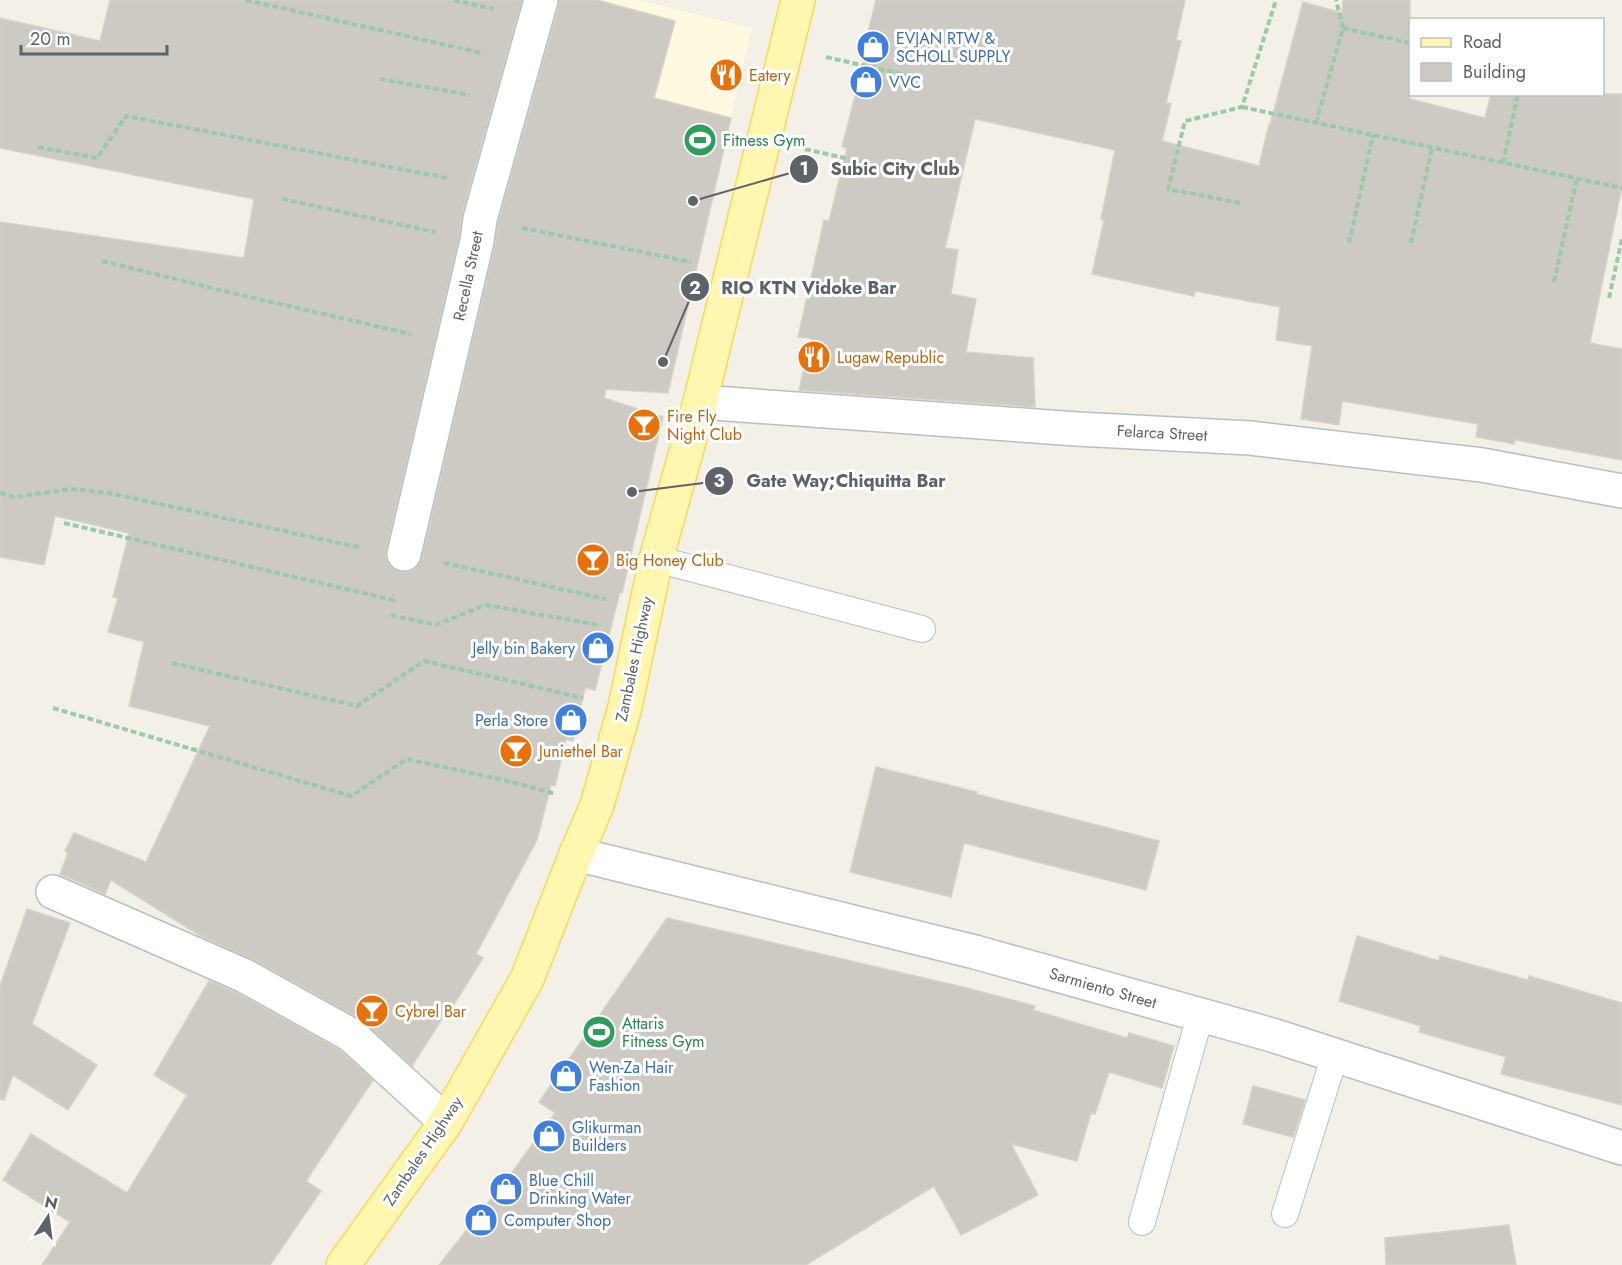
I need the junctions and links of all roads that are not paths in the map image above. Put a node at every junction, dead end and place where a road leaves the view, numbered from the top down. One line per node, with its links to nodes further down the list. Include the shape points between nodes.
1 (541, 0): 5 (street, Recella Street, via 489,186)
2 (798, 0): 3 (main road, Zambales Highway)
3 (700, 402): 4 (street, Felarca Street, via 1250,438 1482,465); 6 (main road, Zambales Highway)
4 (1622, 491)
5 (405, 556)
6 (656, 559): 7 (lane); 8 (main road, Zambales Highway, via 624,707 597,806)
7 (922, 629)
8 (576, 854): 10 (street, Sarmiento Street, via 975,952); 12 (main road, Zambales Highway, via 527,979)
9 (53, 892): 12 (street, via 245,975 351,1035)
10 (1200, 1016): 11 (street, Sarmiento Street); 15 (lane)
11 (1335, 1055): 13 (street, Sarmiento Street); 14 (lane)
12 (446, 1122): 16 (main road, Zambales Highway)
13 (1622, 1148)
14 (1285, 1214)
15 (1142, 1222)
16 (343, 1265)

